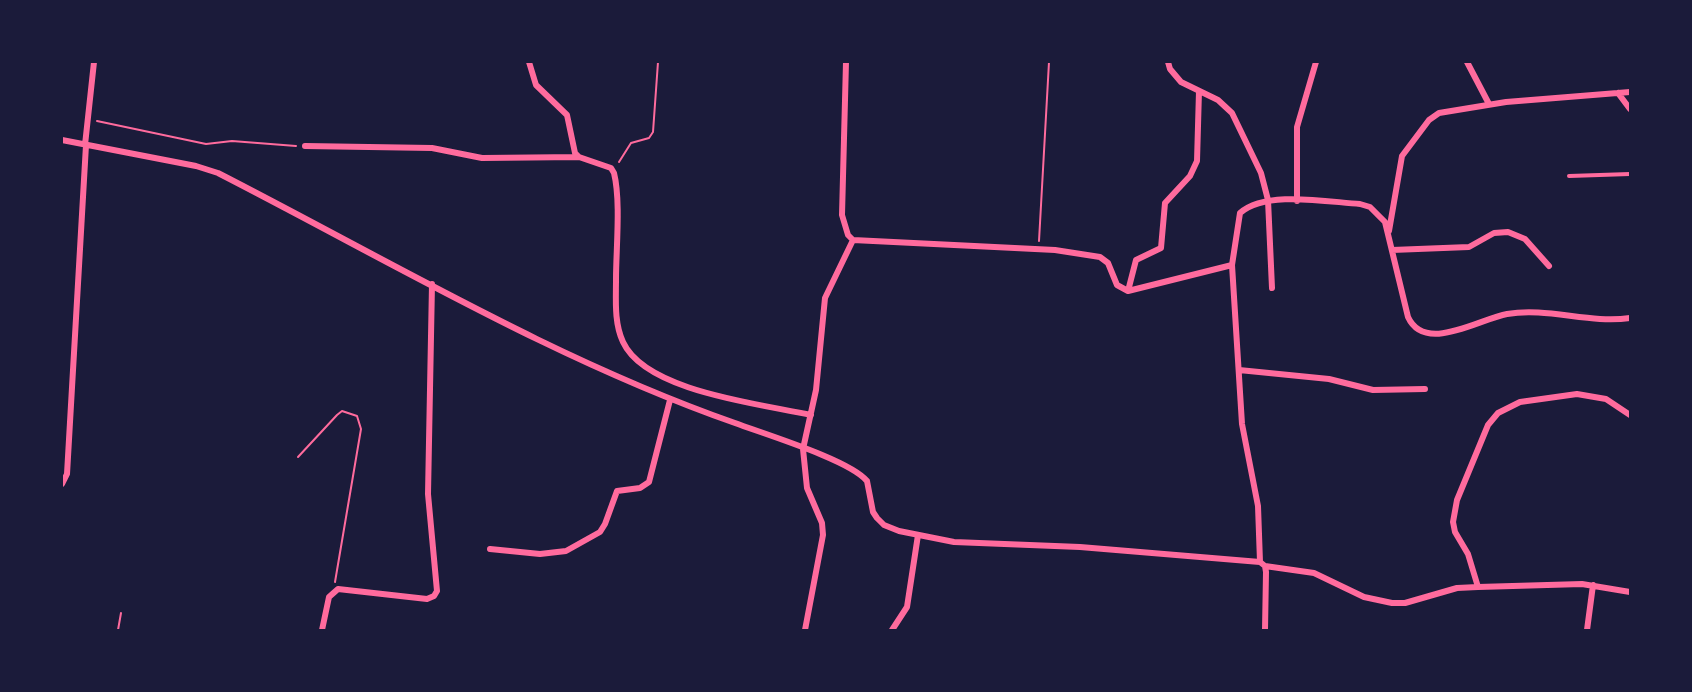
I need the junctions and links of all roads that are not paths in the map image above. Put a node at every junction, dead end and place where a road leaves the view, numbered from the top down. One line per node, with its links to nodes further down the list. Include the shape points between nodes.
1 (94, 62): 13 (street)
2 (529, 62): 15 (street, via 536,86 567,115 573,147)
3 (846, 62): 21 (street, via 842,215 848,235)
4 (1168, 62): 7 (street, via 1174,76)
5 (1316, 62): 19 (street, via 1298,127)
6 (1467, 62): 10 (street)
7 (1199, 91): 18 (street, via 1218,100 1232,113 1261,172); 27 (street, via 1194,169 1165,203 1161,249 1136,260)
8 (1630, 92): 9 (street)
9 (1618, 93): 10 (street); 11 (street)
10 (1490, 104): 20 (street, via 1439,113 1429,120 1405,151)
11 (1630, 109)
12 (62, 141): 13 (street)
13 (85, 143): 25 (street, via 218,172); 35 (street, via 67,474)
14 (304, 146): 15 (street, via 432,148 482,158)
15 (579, 157): 32 (street, via 604,165 614,173 617,316 624,344 635,358 681,385)
16 (1630, 174): 17 (lane)
17 (1569, 176)
18 (1268, 200): 19 (street); 23 (street, via 1240,213); 26 (street)
19 (1297, 201): 20 (street, via 1370,207 1385,222)
20 (1388, 234): 22 (street)
21 (854, 240): 27 (street, via 1039,249 1100,257 1108,263 1117,285); 32 (street, via 825,298)
22 (1392, 250): 24 (street, via 1469,247 1494,233 1508,231 1525,239); 28 (street, via 1408,317 1419,332 1441,333 1516,312 1605,320)
23 (1232, 265): 27 (street); 29 (street)
24 (1549, 266)
25 (432, 284): 31 (street, via 565,353); 42 (street, via 428,494 437,591 427,599 344,589 333,592)
26 (1272, 288)
27 (1128, 291)
28 (1630, 318)
29 (1239, 370): 30 (street, via 1329,380 1373,390); 38 (street, via 1243,437 1258,506)
30 (1425, 389)
31 (670, 400): 34 (street); 37 (street, via 649,482 640,488 617,491 600,532 554,554)
32 (811, 415): 34 (street)
33 (1630, 415): 40 (street, via 1606,399 1577,394 1520,402 1498,413 1488,425 1454,512 1455,532 1468,554)
34 (803, 446): 36 (street, via 863,476 876,518 884,525); 43 (street, via 807,488 823,535)
35 (62, 484)
36 (918, 535): 38 (street, via 954,542 1080,547); 44 (street, via 907,607)
37 (490, 549)
38 (1262, 564): 40 (street, via 1314,573 1364,597 1392,603); 45 (street)
39 (1593, 585): 40 (street); 41 (street); 46 (street)
40 (1478, 587)
41 (1630, 592)
42 (322, 630)
43 (805, 630)
44 (892, 630)
45 (1265, 630)
46 (1587, 630)

